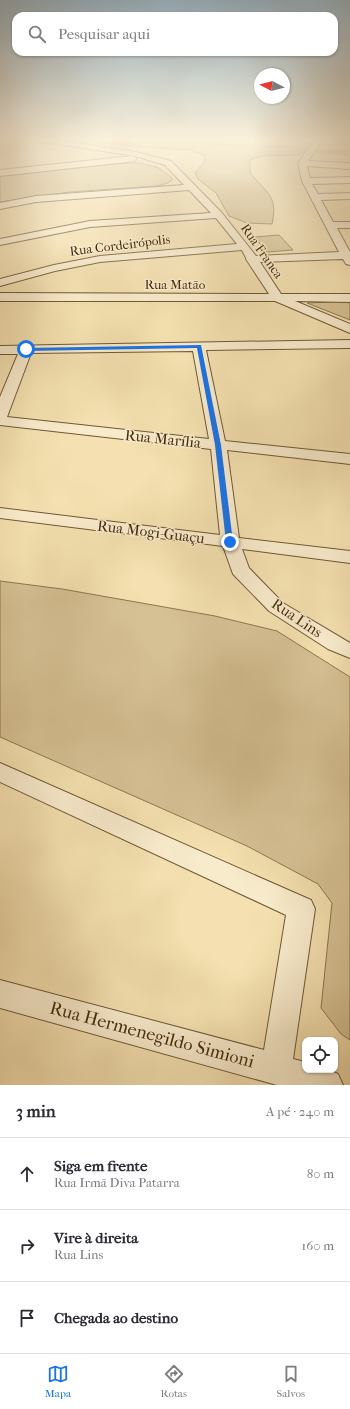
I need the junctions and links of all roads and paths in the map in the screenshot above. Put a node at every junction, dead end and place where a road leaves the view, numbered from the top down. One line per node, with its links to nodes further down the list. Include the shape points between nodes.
1 (171, 189): 6 (street, via 36,199)
2 (194, 189): 7 (street, Rua Franca)
3 (310, 189): 5 (street)
4 (350, 196): 5 (street)
5 (315, 197): 8 (street)
6 (0, 206)
7 (219, 215): 11 (street, via 90,224); 13 (street, Rua Franca)
8 (330, 225): 9 (street); 15 (street)
9 (350, 225)
10 (0, 233): 11 (street)
11 (30, 235): 12 (street)
12 (0, 242)
13 (245, 247): 14 (street, Rua Franca); 16 (street, Rua Cordeirópolis, via 100,259)
14 (252, 258): 15 (street); 19 (street, Rua Franca)
15 (349, 258)
16 (3, 282): 18 (street)
17 (0, 297): 18 (street, Rua Matão)
18 (16, 297): 19 (street, Rua Matão)
19 (277, 298): 20 (street, Rua Matão); 21 (street, Rua Franca)
20 (350, 298)
21 (350, 329)
22 (350, 344): 23 (street)
23 (199, 346): 24 (street); 28 (street, Rua Lins)
24 (26, 349): 25 (street); 26 (street)
25 (0, 350)
26 (0, 416)
27 (0, 421): 28 (street, Rua Marília)
28 (218, 445): 29 (street, Rua Marília); 31 (street, Rua Lins)
29 (350, 459)
30 (0, 513): 31 (street, Rua Mogi-Guaçu)
31 (230, 542): 32 (street, Rua Mogi-Guaçu); 33 (street, Rua Lins, via 240,570 276,607)
32 (350, 556)
33 (350, 651)
34 (0, 772): 36 (street, via 301,909)
35 (0, 994): 36 (street, Rua Hermenegildo Simioni)
36 (276, 1069): 37 (street, Rua Hermenegildo Simioni)
37 (327, 1085)

